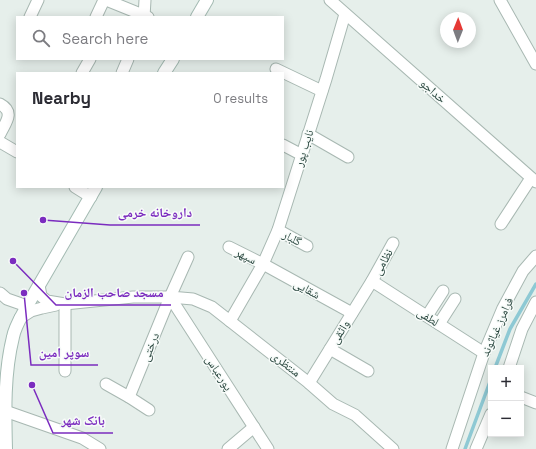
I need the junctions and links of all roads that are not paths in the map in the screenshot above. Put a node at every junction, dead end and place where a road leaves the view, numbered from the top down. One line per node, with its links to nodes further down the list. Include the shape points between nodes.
1 (38, 0): 8 (street)
2 (105, 0): 9 (street); 10 (street)
3 (145, 0): 11 (street)
4 (207, 0): 12 (main road)
5 (330, 0): 7 (street, خداجو)
6 (500, 0): 16 (street)
7 (346, 14): 23 (street, نایب پور); 32 (street, خداجو)
8 (30, 16)
9 (97, 16)
10 (144, 16)
11 (146, 16)
12 (198, 16)
13 (89, 60): 18 (street)
14 (128, 60): 19 (street)
15 (172, 60): 20 (main road)
16 (535, 61)
17 (276, 69): 21 (street)
18 (83, 72)
19 (122, 72)
20 (165, 72)
21 (282, 72)
22 (284, 73): 23 (street)
23 (322, 91): 26 (street, نایب پور)
24 (0, 104): 25 (street, via 9,112)
25 (0, 134)
26 (308, 134): 30 (street, نایب پور); 31 (street)
27 (0, 142): 29 (street)
28 (284, 146): 30 (street)
29 (16, 151)
30 (302, 155): 36 (street, نایب پور)
31 (348, 157)
32 (533, 180): 35 (street)
33 (79, 188): 34 (street)
34 (93, 192): 44 (main road)
35 (501, 224)
36 (278, 230): 38 (street, گلبار); 42 (street, نایب پور)
37 (393, 243): 43 (street, نظامی)
38 (307, 246)
39 (229, 247): 42 (street, سپهر)
40 (536, 256): 58 (street, فرامرز غیاثوند, via 523,271 503,308)
41 (188, 257): 47 (street, درختی)
42 (263, 264): 52 (street, شقایی); 55 (street, نایب پور)
43 (372, 281): 52 (street, واثقی); 53 (street, لطفی)
44 (39, 285): 50 (street, via 41,296 47,301); 51 (main road)
45 (443, 291): 53 (street)
46 (0, 293): 51 (street, via 7,299)
47 (170, 296): 50 (street, منتظری); 55 (street, منتظری, via 193,299 212,307); 64 (street, درختی); 70 (street, پورعباس)
48 (455, 299): 56 (street)
49 (536, 302): 59 (street, فرامرز غیاثوند, via 522,328)
50 (65, 304): 54 (street, via 31,311); 60 (street)
51 (27, 306): 54 (main road)
52 (352, 313): 57 (street, واثقی)
53 (427, 316): 56 (street, لطفی)
54 (20, 318): 68 (main road, via 13,336 8,364)
55 (230, 321): 62 (street, منتظری)
56 (439, 324): 58 (street, لطفی)
57 (330, 349): 61 (street); 62 (street, واثقی)
58 (484, 353): 76 (street, فرامرز غیاثوند)
59 (510, 365)
60 (65, 371)
61 (368, 372)
62 (310, 383): 75 (street, منتظری, via 333,404 355,415)
63 (106, 384): 64 (street)
64 (129, 397): 67 (street)
65 (524, 398): 66 (street)
66 (536, 403)
67 (149, 410)
68 (5, 411): 71 (main road); 72 (street, via 82,438)
69 (488, 421): 77 (street)
70 (254, 427): 73 (street); 74 (street, پورعباس)
71 (6, 449)
72 (100, 449)
73 (228, 449)
74 (267, 449)
75 (392, 449)
76 (452, 449)
77 (476, 449)

